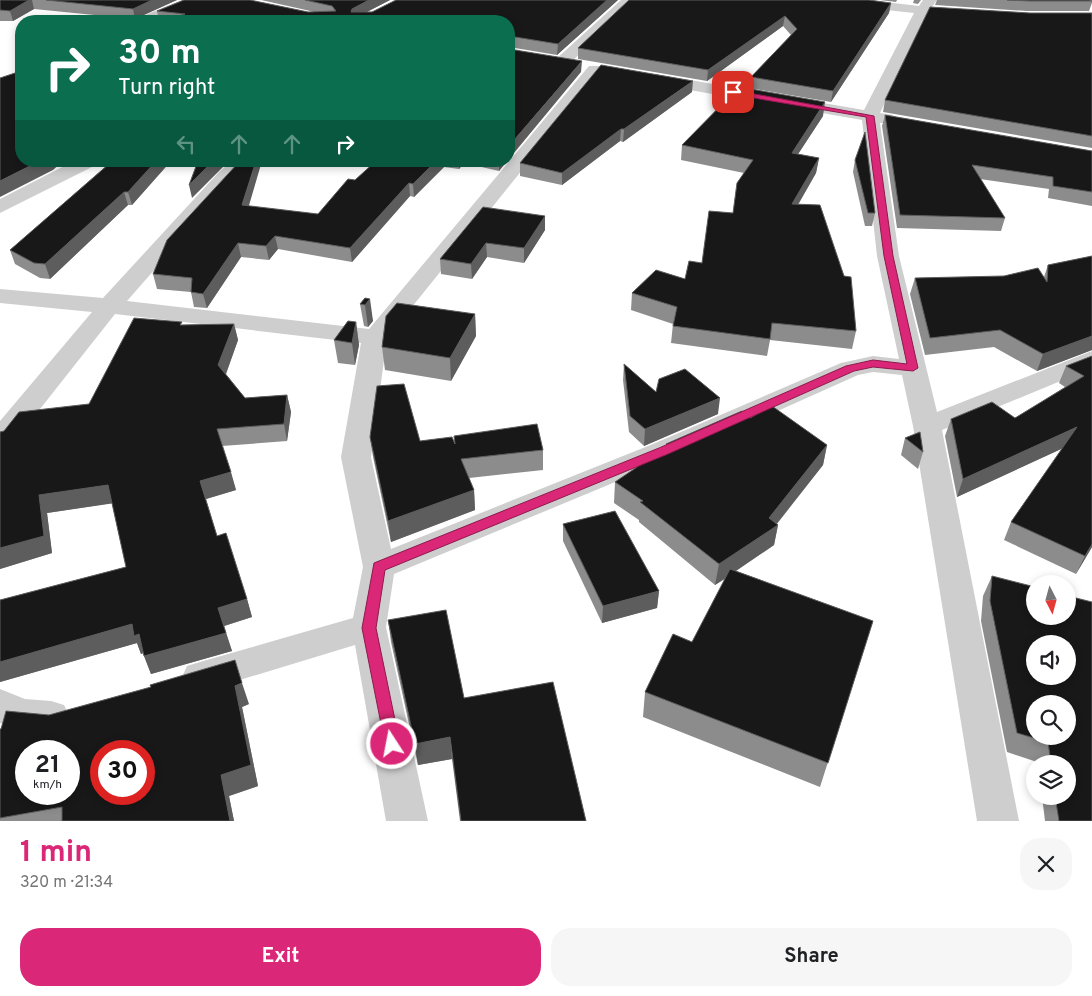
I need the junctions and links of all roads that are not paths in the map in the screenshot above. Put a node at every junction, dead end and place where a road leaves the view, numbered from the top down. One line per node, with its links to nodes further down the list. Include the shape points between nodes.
1 (194, 0): 6 (street)
2 (629, 0): 8 (street)
3 (831, 0): 4 (street)
4 (926, 6): 5 (street); 10 (street)
5 (951, 13)
6 (158, 15)
7 (543, 60): 8 (street)
8 (561, 63): 17 (street, via 605,71)
9 (634, 76): 10 (street)
10 (870, 116): 11 (street); 19 (street, via 888,256)
11 (908, 123)
12 (77, 167): 14 (street)
13 (237, 167): 16 (street)
14 (0, 207)
15 (0, 296): 16 (street)
16 (109, 306): 17 (street); 21 (street)
17 (375, 337): 22 (street, via 356,457)
18 (1092, 359): 20 (street)
19 (913, 368): 20 (street); 22 (street, via 873,364 850,369 663,451)
20 (927, 426): 28 (street)
21 (0, 440)
22 (379, 567): 23 (street)
23 (369, 628): 24 (street); 27 (street)
24 (173, 685)
25 (0, 705): 26 (street, via 22,715 60,718)
26 (79, 712)
27 (407, 821)
28 (998, 821)

